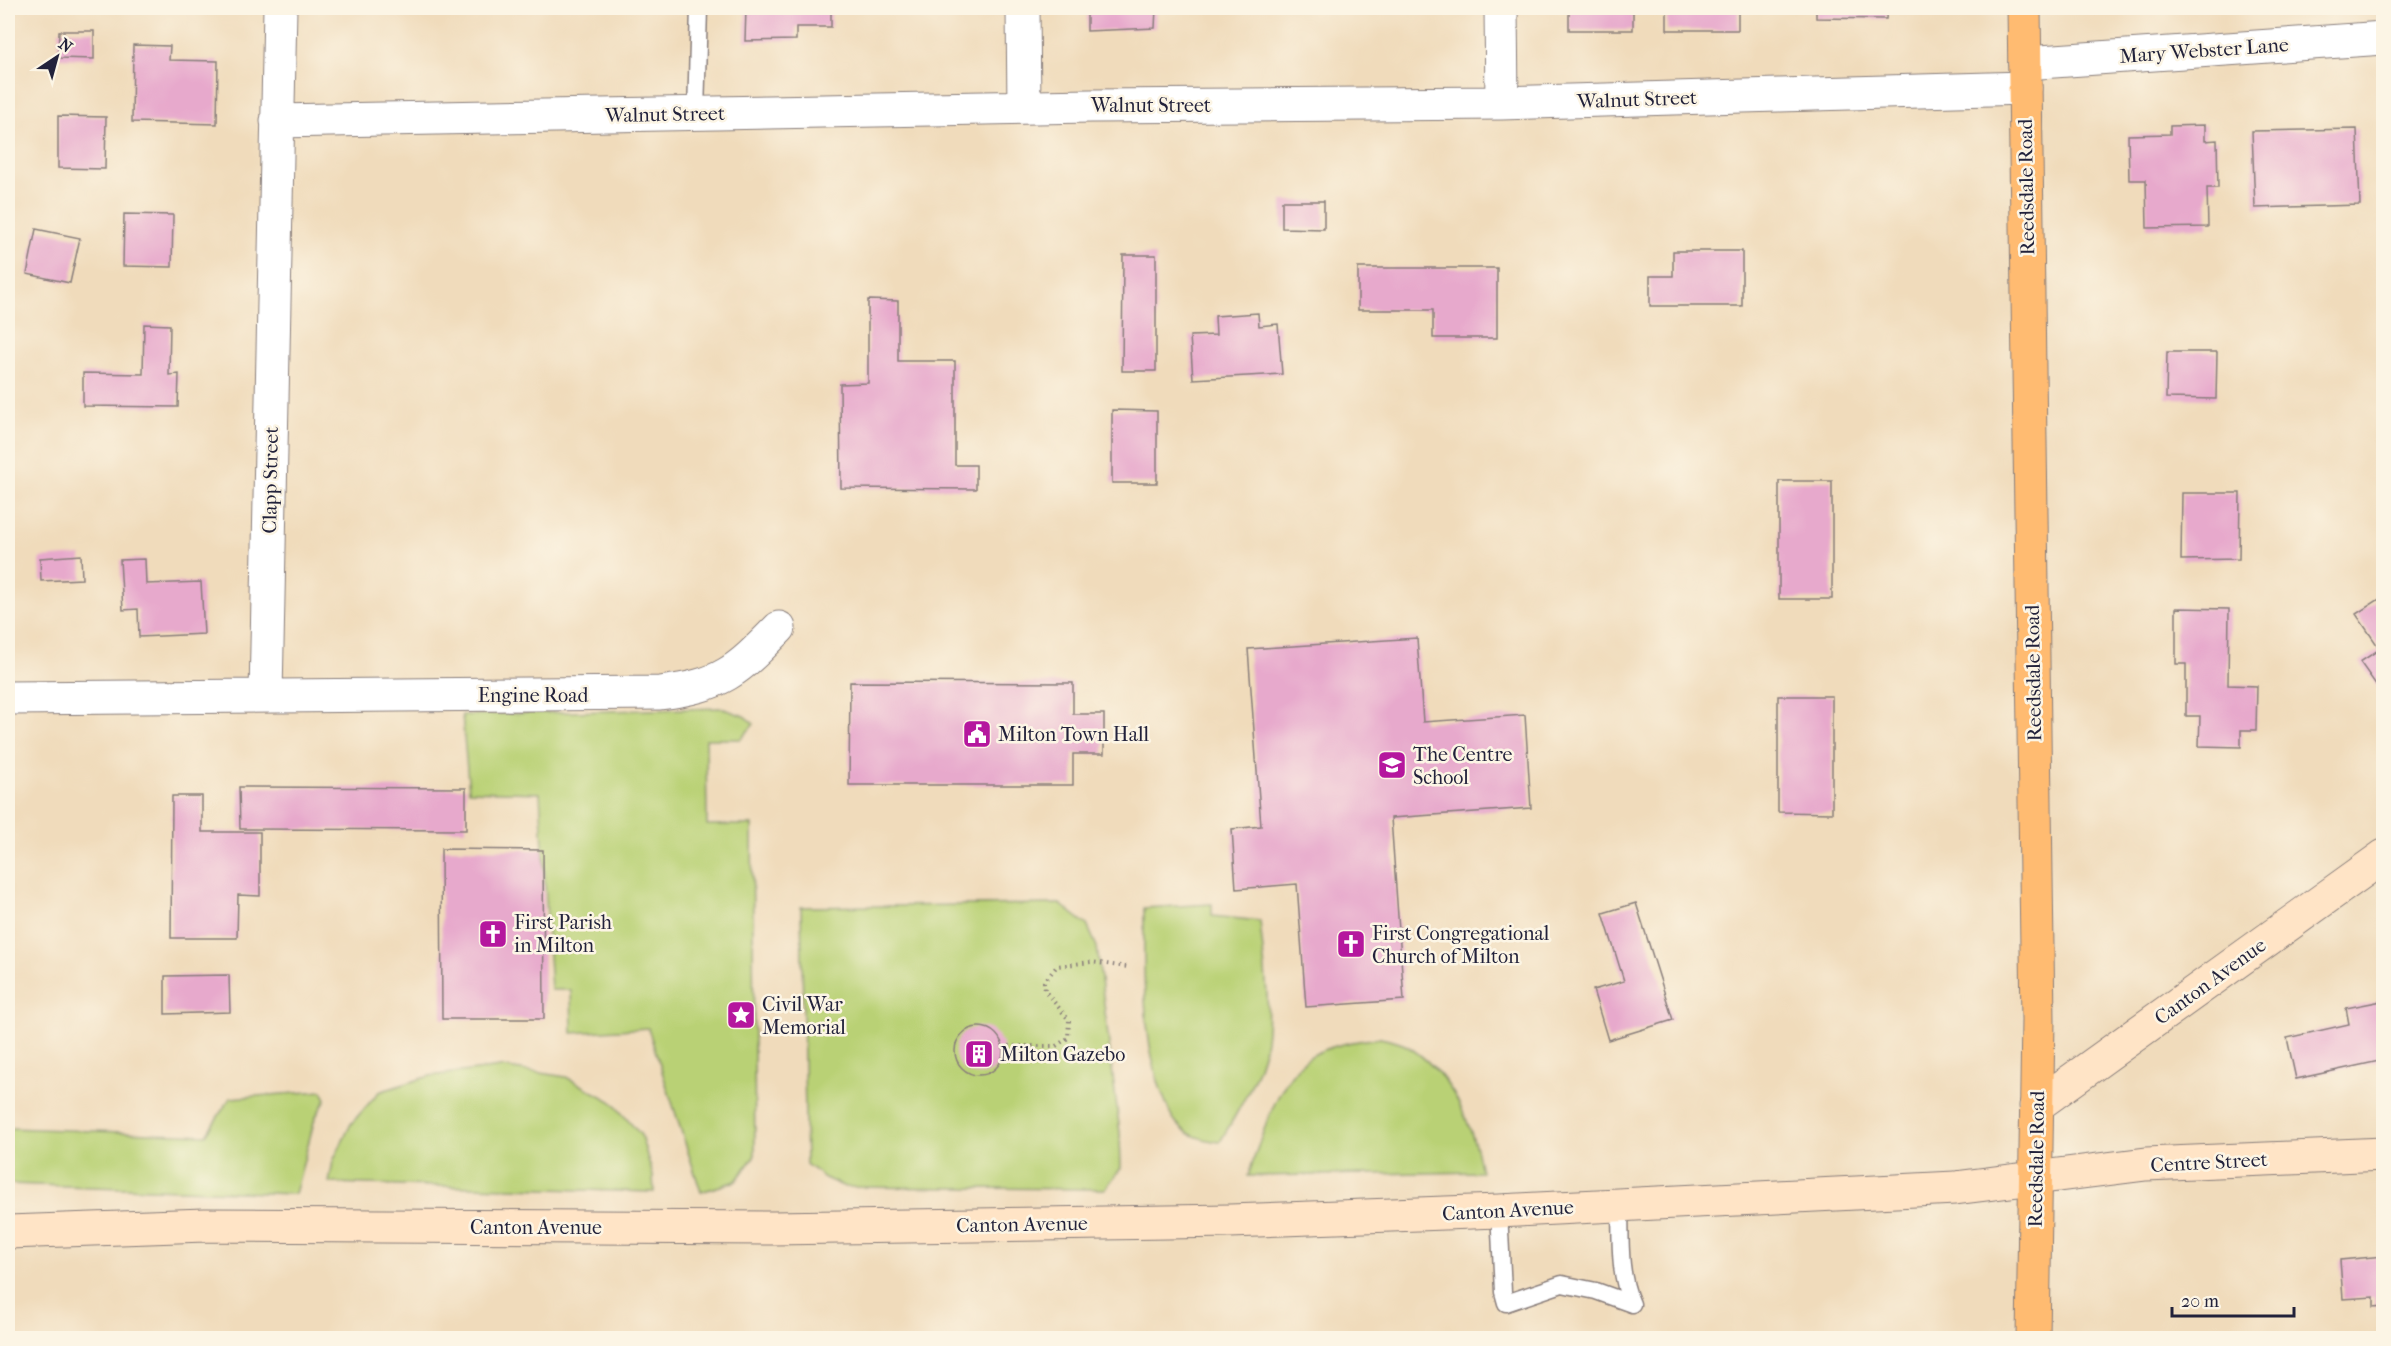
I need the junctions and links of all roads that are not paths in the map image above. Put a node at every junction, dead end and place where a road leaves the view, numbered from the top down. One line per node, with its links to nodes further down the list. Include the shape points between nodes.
1 (280, 8): 11 (street, Clapp Street)
2 (699, 8): 10 (lane)
3 (1023, 8): 9 (street)
4 (1501, 8): 8 (street)
5 (2024, 8): 7 (main road, Reedsdale Road)
6 (2384, 38): 7 (street, Mary Webster Lane)
7 (2025, 75): 8 (street, Walnut Street); 16 (main road, Reedsdale Road)
8 (1502, 103): 9 (street, Walnut Street)
9 (1023, 107): 10 (street, Walnut Street)
10 (696, 113): 11 (street, Walnut Street)
11 (277, 121): 13 (street, Clapp Street)
12 (779, 628): 13 (street, Engine Road, via 742,664 714,682 660,693)
13 (266, 695): 14 (street)
14 (8, 698)
15 (2384, 856): 16 (main road, Canton Avenue)
16 (2036, 1106): 18 (main road, Reedsdale Road)
17 (2384, 1154): 18 (main road, Centre Street, via 2146,1164)
18 (2035, 1178): 19 (main road, Canton Avenue, via 1955,1188); 22 (main road, Reedsdale Road)
19 (1620, 1205): 20 (main road, Canton Avenue); 20 (lane, via 1621,1256 1632,1304 1562,1284 1506,1303)
20 (1499, 1211): 21 (main road, Canton Avenue, via 969,1225 205,1225)
21 (8, 1232)
22 (2033, 1338)

